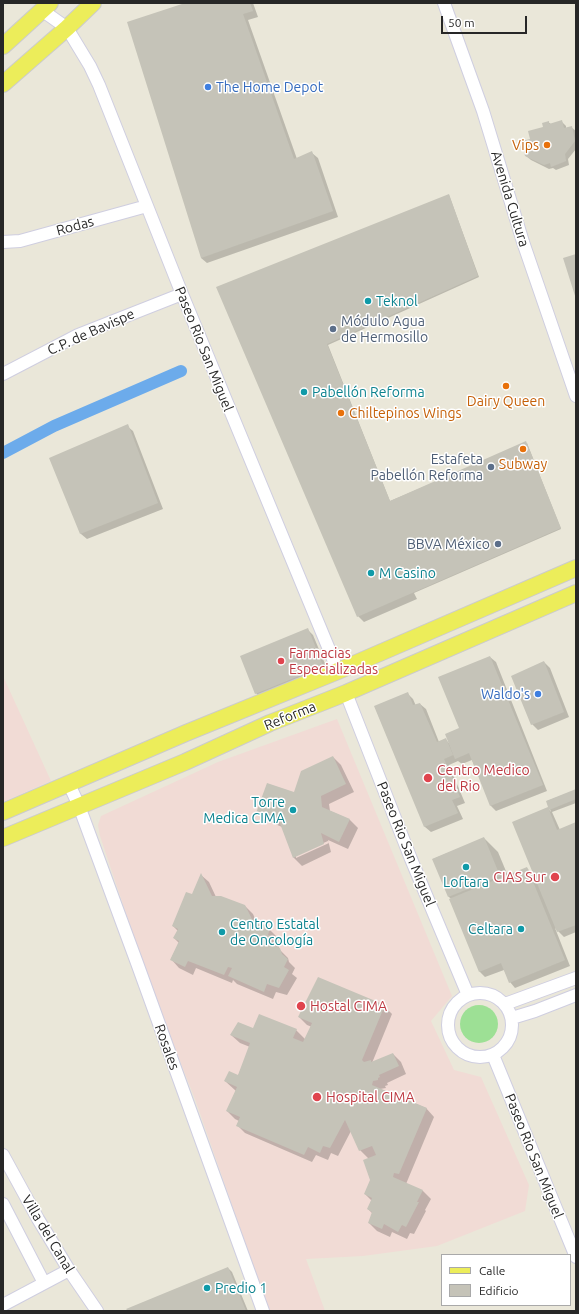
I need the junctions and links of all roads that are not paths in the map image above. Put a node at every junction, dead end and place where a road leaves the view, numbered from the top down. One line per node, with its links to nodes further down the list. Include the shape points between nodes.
1 (93, 3): 4 (main road)
2 (444, 3): 11 (street, Avenida Cultura)
3 (46, 7): 4 (street); 5 (main road)
4 (67, 28): 6 (main road); 7 (street, Paseo Rio San Miguel, via 99,85)
5 (3, 46)
6 (3, 84)
7 (147, 206): 8 (street, Rodas, via 20,241); 9 (street, Paseo Rio San Miguel)
8 (3, 242)
9 (182, 294): 10 (street, C.P. de Bavispe, via 78,335); 15 (street, Paseo Rio San Miguel)
10 (3, 374)
11 (576, 396)
12 (576, 568): 14 (main road, Reforma)
13 (576, 593): 16 (main road, Reforma)
14 (408, 640): 15 (main road, Reforma); 16 (main road, via 399,654 353,677)
15 (331, 673): 17 (main road, via 270,708); 18 (main road, Reforma)
16 (350, 691): 17 (main road, Reforma); 23 (street, Paseo Rio San Miguel, via 411,859)
17 (270, 723): 19 (main road, Reforma)
18 (69, 784): 19 (street, Rosales); 20 (main road, Reforma)
19 (79, 806): 21 (main road, Reforma); 35 (street, Rosales)
20 (3, 812)
21 (3, 838)
22 (576, 978): 25 (street)
23 (468, 995): 25 (street, via 476,992 487,993); 27 (street, via 457,1002 450,1011 449,1033 453,1043 461,1052 471,1056 482,1058)
24 (576, 995): 26 (street)
25 (505, 1004): 26 (street)
26 (512, 1018): 27 (street, via 513,1029 509,1040 503,1049)
27 (493, 1055): 30 (street, Paseo Rio San Miguel)
28 (3, 1155): 31 (street, Villa del Canal)
29 (3, 1204): 32 (street, Villa del Canal)
30 (576, 1257)
31 (69, 1270): 32 (street); 34 (street, Villa del Canal)
32 (44, 1283): 33 (street)
33 (3, 1305)
34 (97, 1311)
35 (263, 1311)

